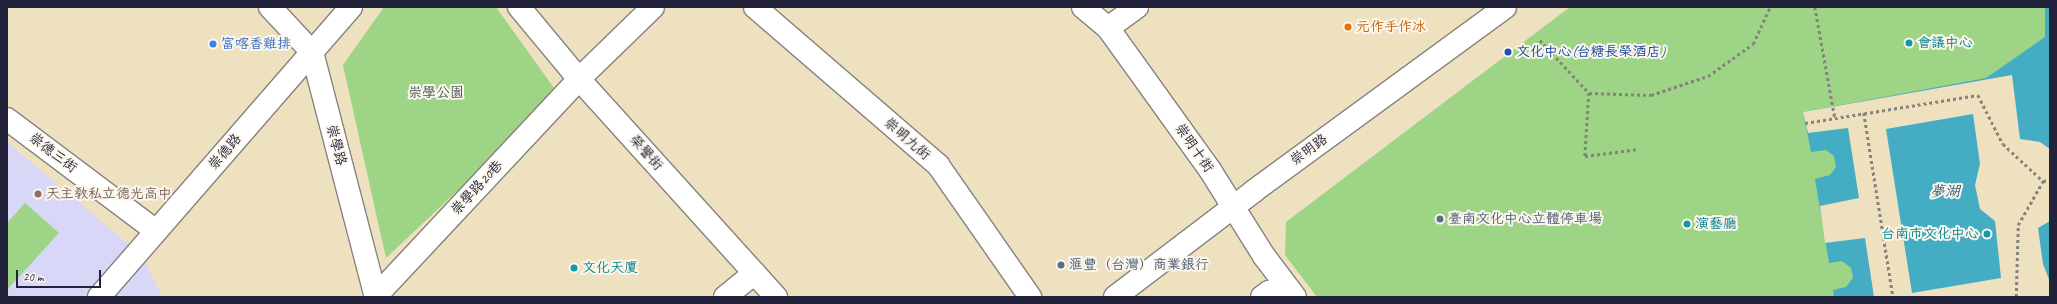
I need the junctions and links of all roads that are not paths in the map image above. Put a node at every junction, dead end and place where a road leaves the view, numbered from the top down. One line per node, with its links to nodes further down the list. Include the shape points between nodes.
1 (270, 7): 10 (street, 崇學路)
2 (351, 7): 10 (street, 崇德路)
3 (519, 7): 11 (street, 榮譽街)
4 (653, 7): 11 (street, 崇學路20巷)
5 (755, 7): 21 (street, 崇明九街, via 938,165)
6 (1083, 7): 9 (street, 崇明十街)
7 (1136, 7): 9 (street)
8 (1506, 7): 13 (street, 崇明路, via 1254,190)
9 (1108, 28): 13 (street, 崇明十街)
10 (312, 52): 14 (street, 崇德路); 18 (street, 崇學路)
11 (579, 79): 15 (street, 榮譽街); 18 (street, 崇學路20巷)
12 (7, 119): 14 (street, 崇德三街)
13 (1235, 208): 16 (street, 崇明十街, via 1264,256); 22 (street, 崇明路)
14 (156, 231): 17 (street, 崇德路)
15 (755, 272): 19 (street); 20 (street, 榮譽街)
16 (1292, 293): 23 (street, via 1269,292)
17 (99, 297)
18 (376, 297)
19 (725, 297)
20 (776, 297)
21 (1030, 297)
22 (1115, 297)
23 (1262, 297)

